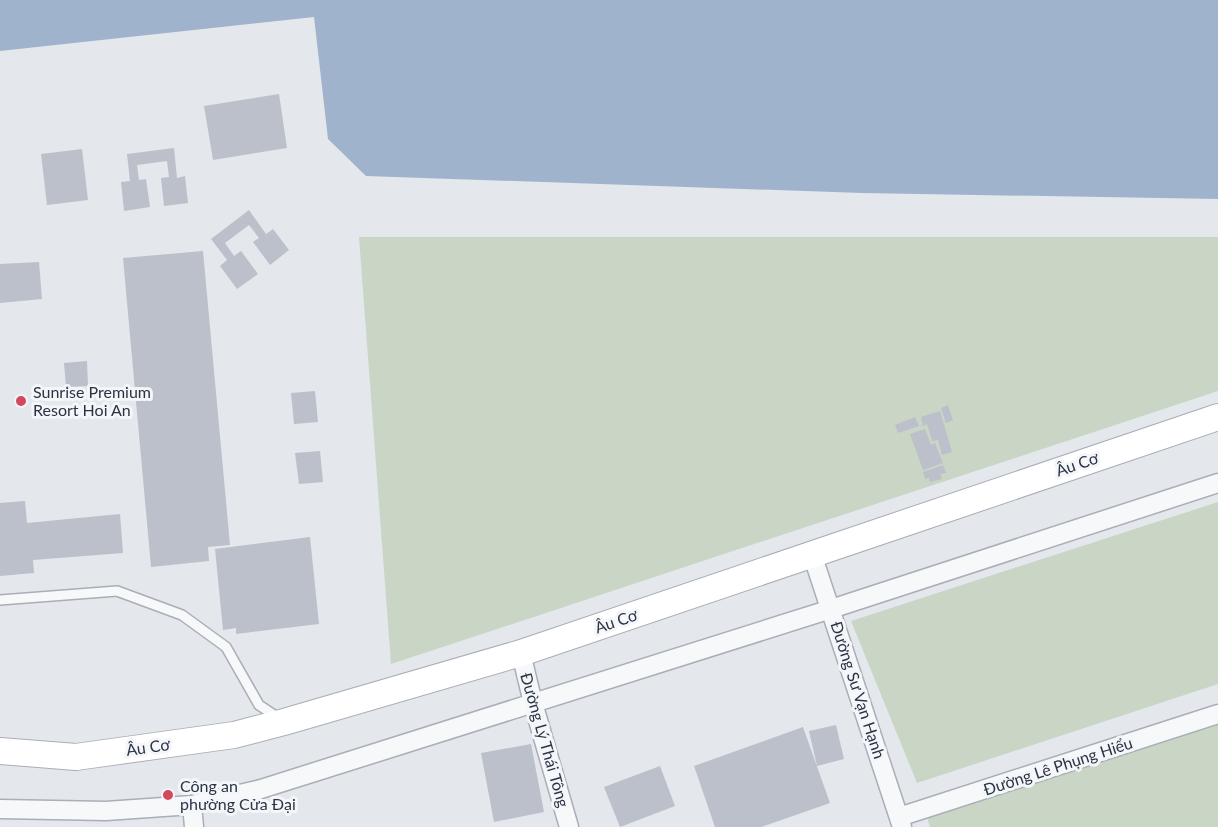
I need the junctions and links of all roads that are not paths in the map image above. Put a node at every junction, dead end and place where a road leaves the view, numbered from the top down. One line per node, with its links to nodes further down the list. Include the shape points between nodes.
1 (1218, 417): 3 (main road, Âu Cơ)
2 (1218, 483): 5 (street)
3 (812, 554): 5 (street, Đường Sư Vạn Hạnh); 6 (main road, Âu Cơ)
4 (0, 600): 9 (lane, via 117,591 182,615 226,647 260,705)
5 (831, 609): 7 (street); 13 (street, Đường Sư Vạn Hạnh)
6 (521, 653): 7 (street, Đường Lý Thái Tông); 9 (main road, Âu Cơ)
7 (533, 703): 11 (street, via 261,789); 15 (street, Đường Lý Thái Tông)
8 (1218, 714): 13 (street, Đường Lê Phụng Hiểu)
9 (284, 722): 10 (main road, Âu Cơ, via 234,735 76,757)
10 (0, 750)
11 (192, 805): 12 (street, via 106,811); 14 (street)
12 (0, 809)
13 (901, 822)
14 (194, 827)
15 (569, 827)

